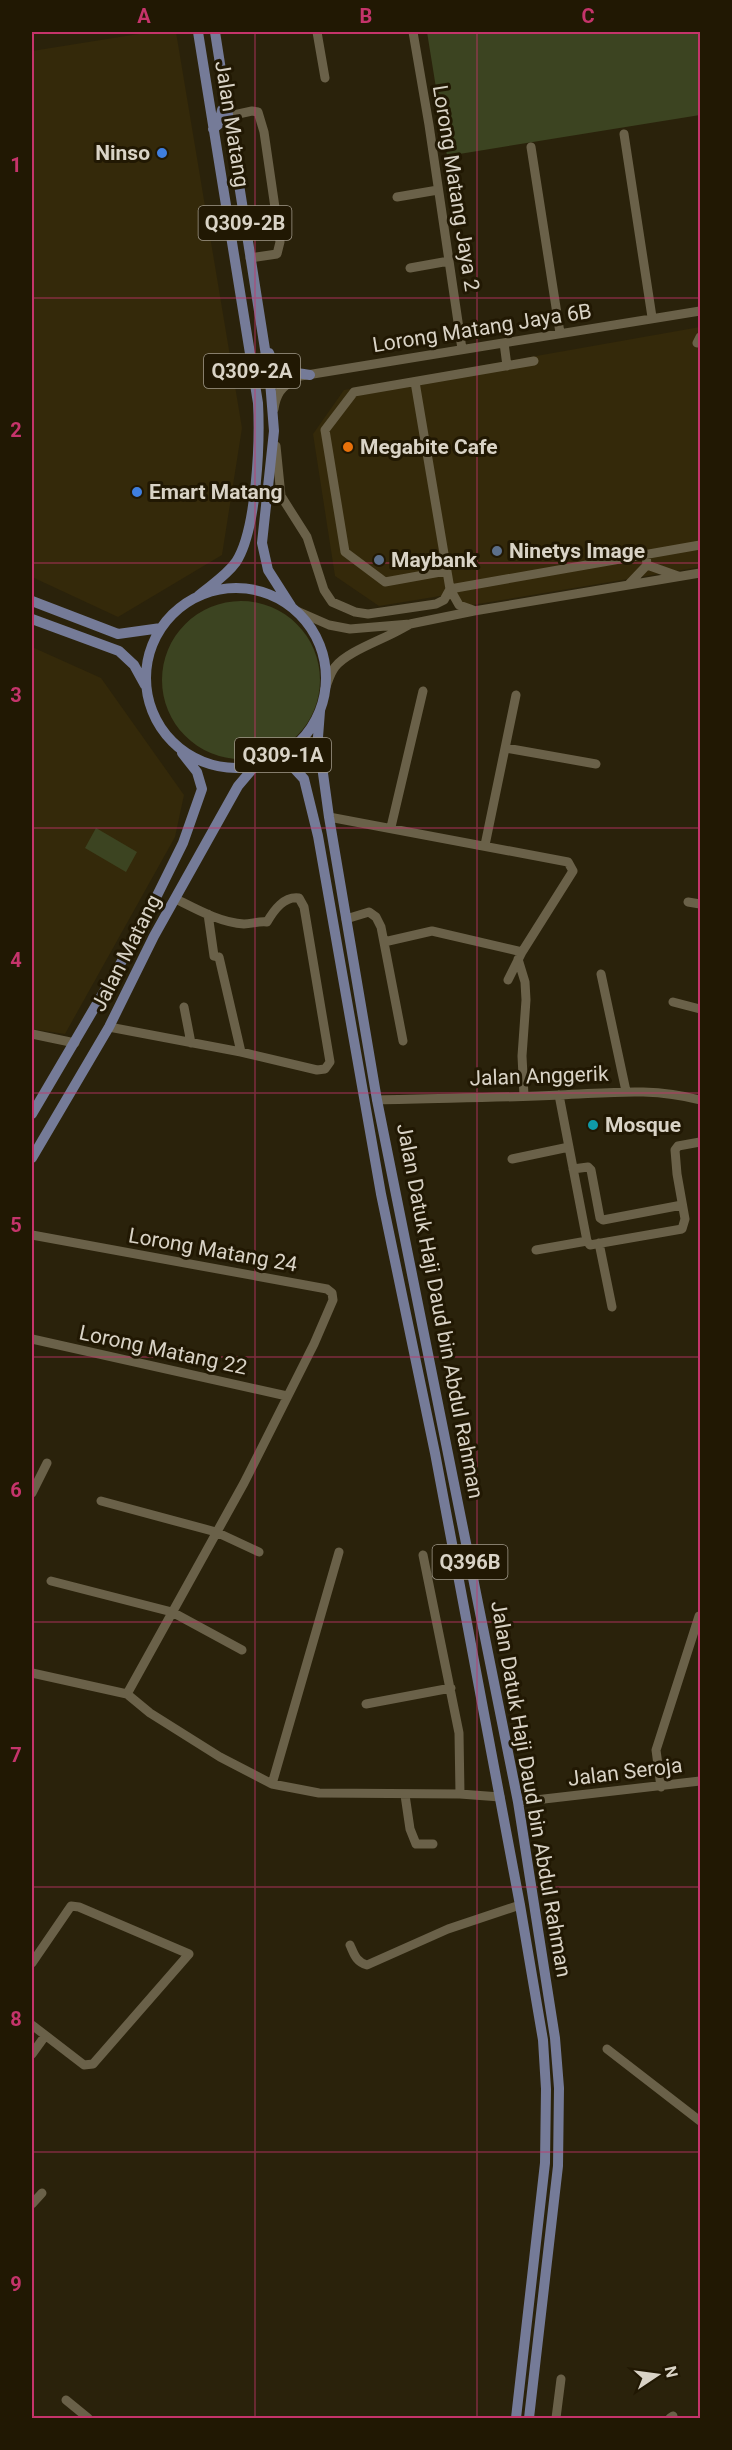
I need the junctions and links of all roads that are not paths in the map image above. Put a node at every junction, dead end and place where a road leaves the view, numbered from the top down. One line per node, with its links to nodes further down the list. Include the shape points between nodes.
1 (198, 32): 8 (main road, Jalan Matang / Q309-2A)
2 (216, 32): 6 (main road, Jalan Matang / Q309-2B)
3 (317, 32): 5 (street)
4 (413, 32): 11 (street, Lorong Matang Jaya 2)
5 (325, 78)
6 (227, 104): 7 (main road, Jalan Matang / Q309-2B); 8 (main road)
7 (229, 116): 13 (main road, Jalan Matang / Q309-2B); 13 (street, via 258,112 276,211 280,242 277,254)
8 (213, 129): 29 (main road, Jalan Matang / Q309-2A, via 258,403 260,433)
9 (624, 134): 17 (street)
10 (531, 147): 19 (street)
11 (438, 189): 12 (street); 14 (street, Lorong Matang Jaya 2)
12 (397, 197)
13 (250, 258): 18 (main road, Jalan Matang / Q309-2B)
14 (449, 261): 15 (street); 21 (street, Lorong Matang Jaya 2)
15 (410, 268)
16 (700, 311): 17 (street, Lorong Matang Jaya 6B)
17 (652, 317): 19 (street, Lorong Matang Jaya 6B)
18 (262, 330): 24 (main road, via 276,366); 25 (main road, Jalan Matang / Q309-2B)
19 (560, 333): 20 (street, Lorong Matang Jaya 6B)
20 (504, 343): 21 (street, Lorong Matang Jaya 6B); 23 (street)
21 (462, 350): 24 (street, Lorong Matang Jaya 6B)
22 (534, 361): 23 (street)
23 (507, 366): 26 (street)
24 (310, 375): 25 (street, Lorong Matang Jaya 6B); 27 (street, via 284,386 277,394)
25 (270, 381): 27 (main road, Jalan Matang / Q309-2B); 29 (main road, via 264,391 264,460)
26 (415, 382): 33 (street); 33 (street, via 354,392 325,430 332,475 345,552 385,582)
27 (273, 417): 28 (main road, Jalan Matang / Q309-2B)
28 (274, 431): 37 (street, via 281,496 307,537 324,590 332,602 355,612 380,614 436,603 444,600); 40 (main road, Jalan Matang / Q309-2B, via 262,543 268,570)
29 (255, 487): 38 (main road, Jalan Matang / Q309-2A, via 245,546 227,572)
30 (700, 545): 31 (street)
31 (646, 555): 32 (street); 37 (street)
32 (647, 565): 35 (street); 36 (street)
33 (446, 571): 37 (street)
34 (700, 573): 35 (street)
35 (680, 577): 36 (street)
36 (628, 585): 41 (street)
37 (450, 589): 41 (street, via 459,605)
38 (198, 596): 40 (main road, Q309-1A, via 242,587 268,593); 44 (main road, Q309-1A)
39 (32, 601): 44 (main road, via 118,634)
40 (294, 609): 43 (street, via 329,625 350,629); 46 (main road, Q309-1A, via 311,627 321,646)
41 (474, 611): 43 (street)
42 (32, 619): 45 (main road, via 119,651 134,665)
43 (410, 624): 46 (street, via 345,658 333,669)
44 (161, 628): 45 (main road, Q309-1A, via 149,656)
45 (147, 687): 50 (main road, Q309-1A, via 156,717)
46 (325, 689): 49 (main road, Q309-1A)
47 (423, 691): 56 (street)
48 (516, 695): 51 (street)
49 (320, 711): 52 (main road, Q309-1A, via 306,735); 55 (main road, Jalan Datuk Haji Daud bin Abdul Rahman / Q396B, via 318,736)
50 (173, 742): 54 (main road, Q309-1A, via 207,763 236,768); 74 (main road, Jalan Matang, via 197,771 202,789 166,881)
51 (506, 748): 53 (street); 57 (street)
52 (277, 759): 54 (main road, Q309-1A); 115 (main road, Jalan Datuk Haji Daud bin Abdul Rahman, via 293,767 304,779 314,817 381,1194)
53 (596, 764)
54 (255, 766): 58 (main road, Jalan Matang, via 238,786)
55 (329, 817): 56 (street); 62 (main road, Jalan Datuk Haji Daud bin Abdul Rahman / Q396B)
56 (391, 827): 57 (street)
57 (485, 845): 64 (street, via 572,866 573,872)
58 (176, 899): 61 (street); 70 (main road, Jalan Matang)
59 (688, 902): 60 (street)
60 (700, 904)
61 (208, 914): 75 (street, via 214,956 219,957); 75 (street, via 245,924 255,920 267,922 292,897 299,898 303,907 330,1062 325,1069 317,1070)
62 (346, 919): 63 (street, via 373,913); 79 (main road, Jalan Datuk Haji Daud bin Abdul Rahman / Q396B)
63 (384, 942): 64 (street, via 432,932); 72 (street)
64 (520, 956): 66 (street); 78 (street, via 526,1000)
65 (601, 974): 76 (street)
66 (508, 980)
67 (673, 1002): 69 (street)
68 (184, 1007): 73 (street)
69 (700, 1009)
70 (109, 1027): 73 (street); 84 (main road, Jalan Matang)
71 (32, 1034): 74 (street)
72 (403, 1041)
73 (191, 1042): 75 (street)
74 (75, 1043): 81 (main road, Jalan Matang)
75 (241, 1052)
76 (626, 1091): 77 (street, Jalan Anggerik); 80 (street, Jalan Anggerik, via 673,1093)
77 (559, 1095): 78 (street, Jalan Anggerik); 83 (street)
78 (524, 1096): 79 (street, Jalan Anggerik)
79 (377, 1100): 116 (main road, Jalan Datuk Haji Daud bin Abdul Rahman / Q396B)
80 (700, 1100)
81 (32, 1114)
82 (700, 1142): 87 (street, via 675,1150)
83 (569, 1147): 85 (street); 86 (street)
84 (32, 1158)
85 (512, 1159)
86 (573, 1169): 87 (street, via 591,1170 603,1220); 89 (street)
87 (682, 1205): 90 (street, via 686,1219 682,1229)
88 (32, 1235): 94 (street, Lorong Matang 24, via 327,1289 333,1300)
89 (586, 1241): 90 (street, via 590,1245); 91 (street)
90 (599, 1243): 92 (street)
91 (536, 1250)
92 (612, 1307)
93 (32, 1339): 94 (street, Lorong Matang 22)
94 (287, 1395): 98 (street)
95 (48, 1463): 96 (street)
96 (32, 1493)
97 (101, 1501): 98 (street)
98 (216, 1532): 99 (street); 103 (street)
99 (259, 1552)
100 (339, 1552): 111 (street)
101 (423, 1555): 107 (street)
102 (51, 1581): 103 (street)
103 (172, 1612): 105 (street); 108 (street)
104 (699, 1616): 112 (street, via 656,1750)
105 (242, 1650)
106 (32, 1673): 108 (street)
107 (451, 1688): 109 (street); 113 (street, via 459,1733)
108 (127, 1694): 111 (street, via 220,1757)
109 (366, 1704)
110 (700, 1781): 112 (street, Jalan Seroja)
111 (272, 1784): 114 (street, via 319,1793)
112 (661, 1787): 116 (street, Jalan Seroja)
113 (460, 1794): 114 (street); 115 (street)
114 (405, 1795): 117 (street, via 416,1844)
115 (500, 1797): 118 (main road, Jalan Datuk Haji Daud bin Abdul Rahman)
116 (518, 1802): 132 (main road, Jalan Datuk Haji Daud bin Abdul Rahman / Q396B, via 545,1968 559,2088 558,2166)
117 (433, 1844)
118 (520, 1905): 119 (street, via 448,1929 367,1965 360,1963); 131 (main road, Jalan Datuk Haji Daud bin Abdul Rahman, via 543,2040 546,2089 545,2163)
119 (350, 1945)
120 (32, 1963): 122 (street, via 71,1906 189,1954 93,2064 84,2065)
121 (32, 2025): 122 (street)
122 (45, 2036): 124 (street)
123 (607, 2049): 125 (street)
124 (32, 2054)
125 (700, 2121)
126 (42, 2193): 127 (street)
127 (32, 2204)
128 (561, 2379): 133 (street)
129 (66, 2400): 130 (street)
130 (88, 2418)
131 (516, 2418)
132 (529, 2418)
133 (556, 2418)

